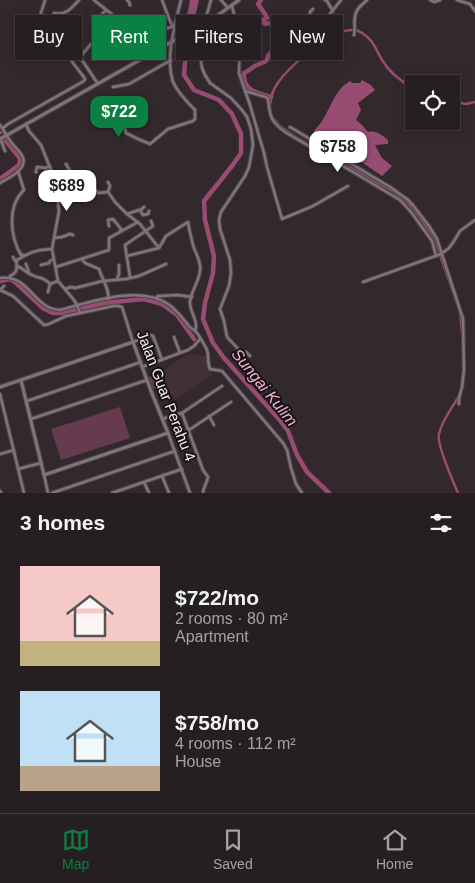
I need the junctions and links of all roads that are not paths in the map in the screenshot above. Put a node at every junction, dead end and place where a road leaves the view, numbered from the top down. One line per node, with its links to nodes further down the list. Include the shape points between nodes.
1 (45, 0): 46 (street, via 40,20 85,79)
2 (79, 0): 22 (street, via 63,13)
3 (94, 0): 19 (street)
4 (126, 0): 16 (street)
5 (162, 0): 29 (street)
6 (181, 0): 29 (street)
7 (211, 0): 25 (street)
8 (221, 0): 17 (street)
9 (239, 0): 17 (street)
10 (325, 0): 20 (street)
11 (341, 0): 20 (street)
12 (367, 0): 31 (street, via 354,16)
13 (430, 0): 14 (street)
14 (440, 0)
15 (457, 0): 21 (street, via 470,4)
16 (130, 6)
17 (230, 7): 26 (street); 41 (street, via 240,40 239,73)
18 (313, 9): 27 (street)
19 (106, 10): 23 (street); 24 (street)
20 (333, 11): 28 (street)
21 (475, 11)
22 (54, 13)
23 (101, 15)
24 (112, 15)
25 (206, 15)
26 (217, 15)
27 (311, 15)
28 (329, 15)
29 (174, 27): 30 (street); 33 (street)
30 (166, 30)
31 (354, 35)
32 (176, 39): 33 (street)
33 (171, 42): 35 (street); 37 (street)
34 (91, 44): 39 (street, via 80,57)
35 (166, 44)
36 (140, 60): 39 (street)
37 (170, 60): 40 (street, via 129,84); 42 (street, via 174,84 195,110 193,121 168,129 150,144 126,133 127,110)
38 (201, 60): 109 (street, via 210,83 242,110 251,129 253,145 249,167 221,212 220,220 231,273 220,310 227,337 242,354 246,352)
39 (98, 84): 43 (street)
40 (113, 87)
41 (245, 91): 59 (street, via 282,218 313,206); 76 (street, via 268,99 270,116 285,132 403,203)
42 (124, 103)
43 (26, 124): 47 (street); 52 (street, via 41,145)
44 (0, 125): 46 (street)
45 (290, 127): 76 (street, via 407,199 437,238)
46 (3, 128): 47 (street)
47 (6, 135): 48 (street); 53 (street, via 23,158)
48 (0, 138): 49 (street)
49 (1, 144): 50 (street)
50 (5, 151)
51 (66, 164): 56 (street)
52 (50, 166): 54 (street, via 37,167); 55 (street)
53 (18, 171): 58 (street); 75 (street, via 24,190 16,203 12,231 21,255)
54 (36, 172)
55 (53, 174): 56 (street); 72 (street, via 59,211)
56 (73, 174): 60 (street, via 85,175 98,193)
57 (108, 182): 60 (street)
58 (0, 183)
59 (348, 186)
60 (108, 192): 64 (street)
61 (144, 207): 62 (street)
62 (140, 210): 63 (street, via 143,215); 64 (street)
63 (149, 211)
64 (127, 214): 67 (street)
65 (475, 220): 76 (street, via 460,231 449,248)
66 (151, 221): 69 (street, via 153,226)
67 (138, 222): 69 (street); 70 (street)
68 (109, 226): 70 (street, via 108,220 113,219)
69 (146, 230): 73 (street); 77 (street, via 125,245)
70 (120, 232): 80 (street, via 109,238 109,250)
71 (73, 235): 72 (street)
72 (54, 238): 74 (street)
73 (159, 248): 77 (street); 99 (street, via 166,236 188,222 200,265)
74 (52, 249): 75 (street); 79 (street)
75 (24, 255): 81 (street)
76 (439, 255): 94 (street); 120 (street, via 463,319 464,370)
77 (127, 256): 89 (street)
78 (13, 257): 81 (street)
79 (54, 259): 84 (street); 86 (street)
80 (82, 259): 86 (street); 93 (street, via 99,269)
81 (17, 264): 87 (street); 88 (street, via 17,270)
82 (26, 264): 87 (street)
83 (166, 264): 89 (street)
84 (41, 265)
85 (119, 265): 91 (street)
86 (56, 267): 92 (street)
87 (32, 276): 95 (street, via 41,277)
88 (9, 277): 90 (street); 102 (street, via 19,280 50,308 60,310)
89 (130, 277): 91 (street)
90 (0, 278)
91 (117, 279): 93 (street)
92 (58, 281): 95 (street); 97 (street)
93 (103, 281): 97 (street); 101 (street, via 109,292)
94 (363, 282)
95 (50, 284): 98 (street)
96 (4, 286): 103 (street, via 0,290 13,296 44,327)
97 (65, 289): 102 (street)
98 (48, 292)
99 (192, 297): 100 (street, via 172,295); 104 (street)
100 (156, 298): 101 (street, via 129,295); 104 (street, via 180,314)
101 (108, 299): 102 (street)
102 (77, 305): 103 (street)
103 (80, 312): 107 (street, Jalan Guar Perahu 4, via 122,307)
104 (195, 331): 106 (street)
105 (174, 337): 108 (street)
106 (200, 339): 108 (street); 146 (street, via 207,350 210,368 222,371 228,377 286,446 293,476)
107 (134, 342): 110 (street, via 153,336); 111 (street, Jalan Guar Perahu 4); 113 (street)
108 (180, 353): 110 (street)
109 (250, 356)
110 (162, 360): 112 (street)
111 (140, 362): 112 (street, Jalan Guar Perahu 4); 118 (street)
112 (142, 367): 114 (street, Jalan Guar Perahu 4)
113 (21, 380): 116 (street); 118 (street)
114 (147, 380): 123 (street); 124 (street, Jalan Guar Perahu 4)
115 (222, 386): 121 (street)
116 (0, 387)
117 (0, 394): 128 (street)
118 (27, 401): 123 (street)
119 (231, 402): 122 (street)
120 (459, 404)
121 (182, 413): 124 (street); 126 (street)
122 (209, 416): 125 (street); 126 (street)
123 (31, 419): 131 (street)
124 (162, 420): 127 (street, Jalan Guar Perahu 4)
125 (214, 425)
126 (189, 430): 145 (street, via 208,477)
127 (168, 433): 129 (street, Jalan Guar Perahu 4); 134 (street)
128 (14, 450): 130 (street); 132 (street)
129 (175, 451): 133 (street, Jalan Guar Perahu 4); 139 (street)
130 (0, 454)
131 (41, 463): 132 (street); 134 (street)
132 (18, 469): 138 (street)
133 (182, 470): 135 (street); 144 (street, Jalan Guar Perahu 4)
134 (44, 475): 139 (street)
135 (162, 476): 136 (street); 143 (street)
136 (144, 482): 137 (street); 142 (street)
137 (126, 488): 140 (street); 141 (street)
138 (24, 493)
139 (50, 493)
140 (112, 493)
141 (128, 493)
142 (148, 493)
143 (168, 493)
144 (190, 493)
145 (203, 493)
146 (302, 493)

